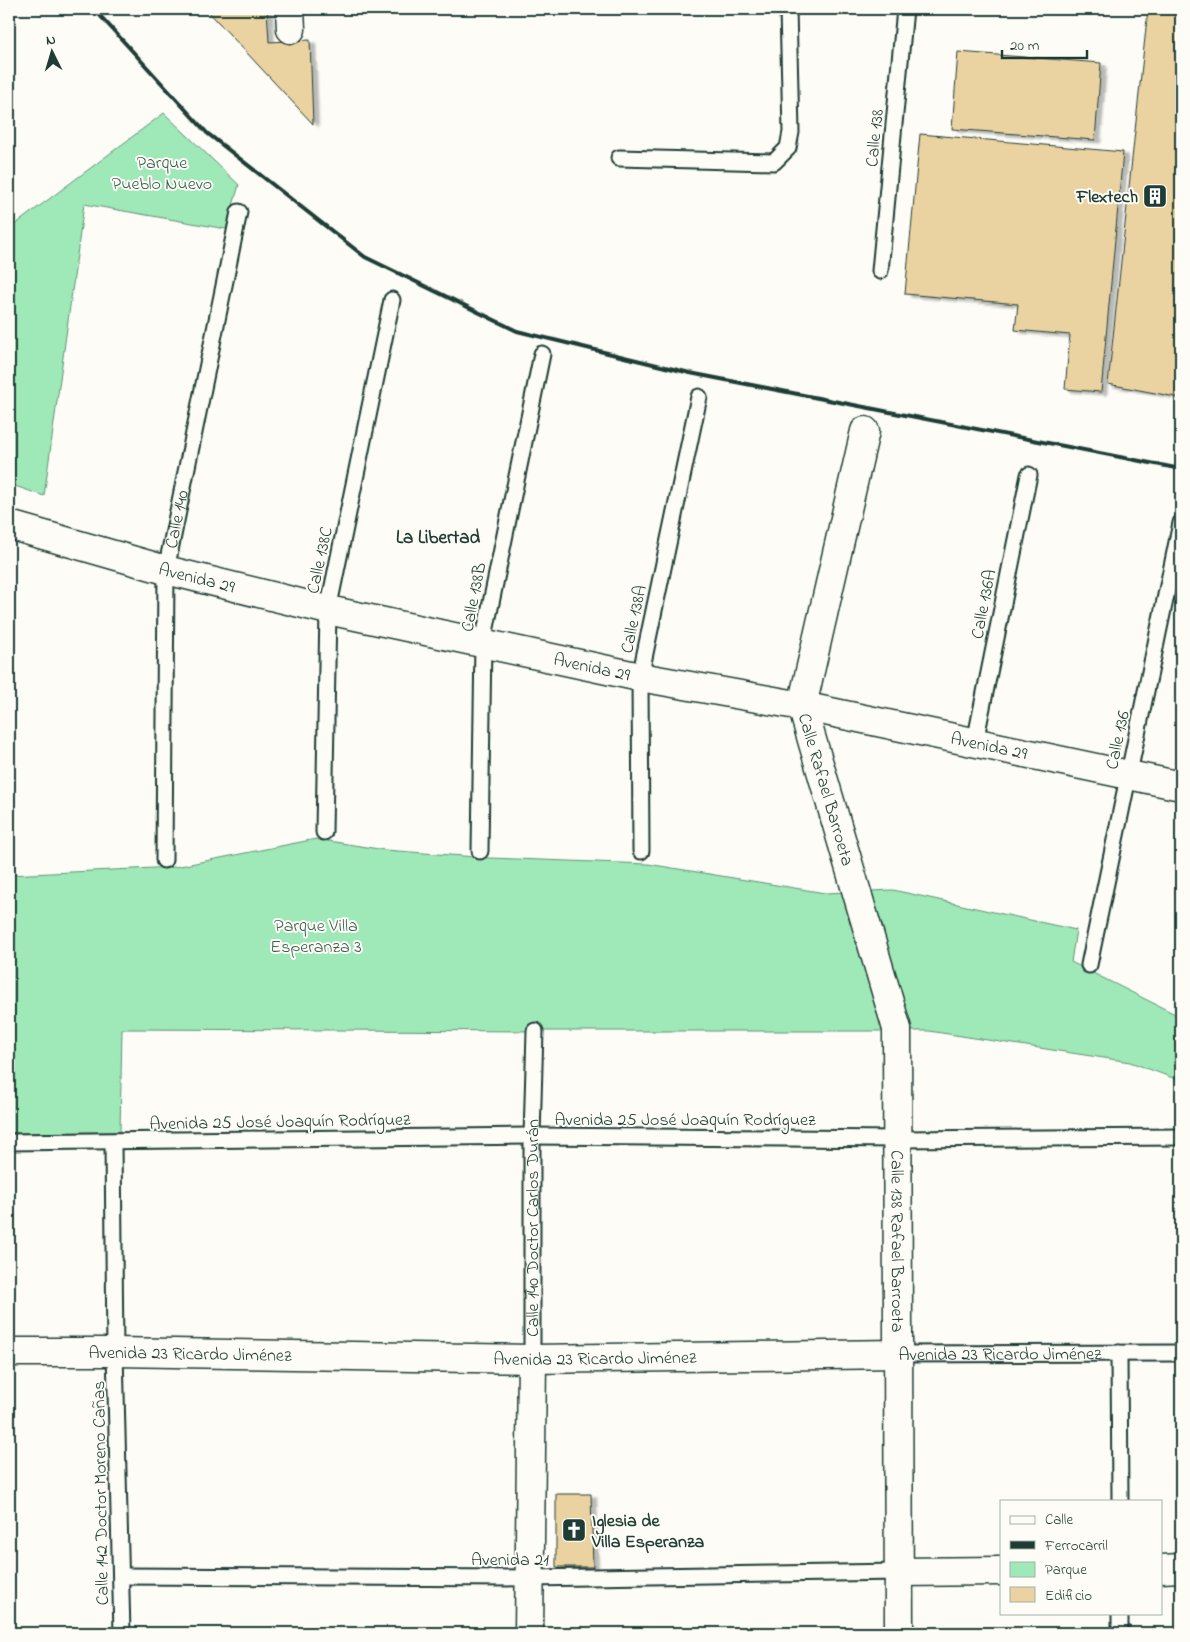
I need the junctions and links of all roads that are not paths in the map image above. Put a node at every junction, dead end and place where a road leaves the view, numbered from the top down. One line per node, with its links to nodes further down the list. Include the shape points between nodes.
1 (788, 9): 3 (lane, via 791,132 788,148 774,162)
2 (905, 9): 5 (lane, Calle 138)
3 (619, 158)
4 (240, 212): 13 (lane, Calle 140)
5 (880, 271)
6 (392, 300): 14 (lane, Calle 138C)
7 (542, 354): 15 (lane, Calle 138B)
8 (699, 397): 16 (lane, Calle 138A)
9 (865, 430): 17 (street, Calle Rafael Barroeta)
10 (1029, 474): 18 (lane, Calle 136A)
11 (1181, 523): 19 (lane, Calle 136)
12 (9, 525): 13 (street, Avenida 29)
13 (166, 570): 14 (street, Avenida 29); 24 (lane, Calle 140)
14 (328, 610): 15 (street, Avenida 29); 21 (lane, Calle 138C)
15 (483, 642): 16 (street, Avenida 29); 22 (lane, Calle 138B)
16 (640, 677): 17 (street, Avenida 29); 23 (lane, Calle 138A)
17 (802, 706): 18 (street, Avenida 29); 26 (street, Calle Rafael Barroeta)
18 (975, 742): 19 (street, Avenida 29)
19 (1129, 774): 20 (street, Avenida 29); 25 (lane, Calle 136)
20 (1181, 786)
21 (324, 832)
22 (480, 851)
23 (641, 851)
24 (164, 860)
25 (1089, 965)
26 (897, 1029): 30 (street, Calle 138 Rafael Barroeta)
27 (534, 1031): 28 (lane, Calle 140 Doctor Carlos Durán)
28 (532, 1136): 30 (lane, Avenida 25 José Joaquín Rodríguez); 32 (lane, Avenida 25 José Joaquín Rodríguez); 38 (lane, Calle 140 Doctor Carlos Durán)
29 (1181, 1137): 30 (lane, Avenida 25 José Joaquín Rodríguez)
30 (898, 1139): 37 (street, Calle 138 Rafael Barroeta)
31 (9, 1142): 32 (lane, Avenida 25 José Joaquín Rodríguez)
32 (113, 1142): 34 (lane, Calle 142 Doctor Moreno Cañas)
33 (9, 1352): 34 (street, Avenida 23 Ricardo Jiménez)
34 (115, 1352): 38 (street, Avenida 23 Ricardo Jiménez); 44 (lane, Calle 142 Doctor Moreno Cañas)
35 (1119, 1352): 36 (lane, Avenida 23 Ricardo Jiménez); 37 (lane, Avenida 23 Ricardo Jiménez); 39 (lane)
36 (1181, 1353)
37 (898, 1354): 38 (street, Avenida 23 Ricardo Jiménez); 43 (street, Calle 138 Rafael Barroeta)
38 (532, 1359): 45 (street, Calle 140 Doctor Carlos Durán)
39 (1120, 1500)
40 (1162, 1568): 41 (street)
41 (1181, 1568)
42 (1000, 1571): 43 (street)
43 (899, 1572): 45 (lane, Avenida 21); 49 (street, Calle 138 Rafael Barroeta)
44 (121, 1576): 45 (lane, Avenida 21); 47 (lane, Calle 142 Doctor Moreno Cañas)
45 (530, 1578): 48 (street, Calle 140 Doctor Carlos Durán)
46 (1120, 1614): 50 (lane)
47 (122, 1633)
48 (529, 1633)
49 (899, 1633)
50 (1120, 1633)

